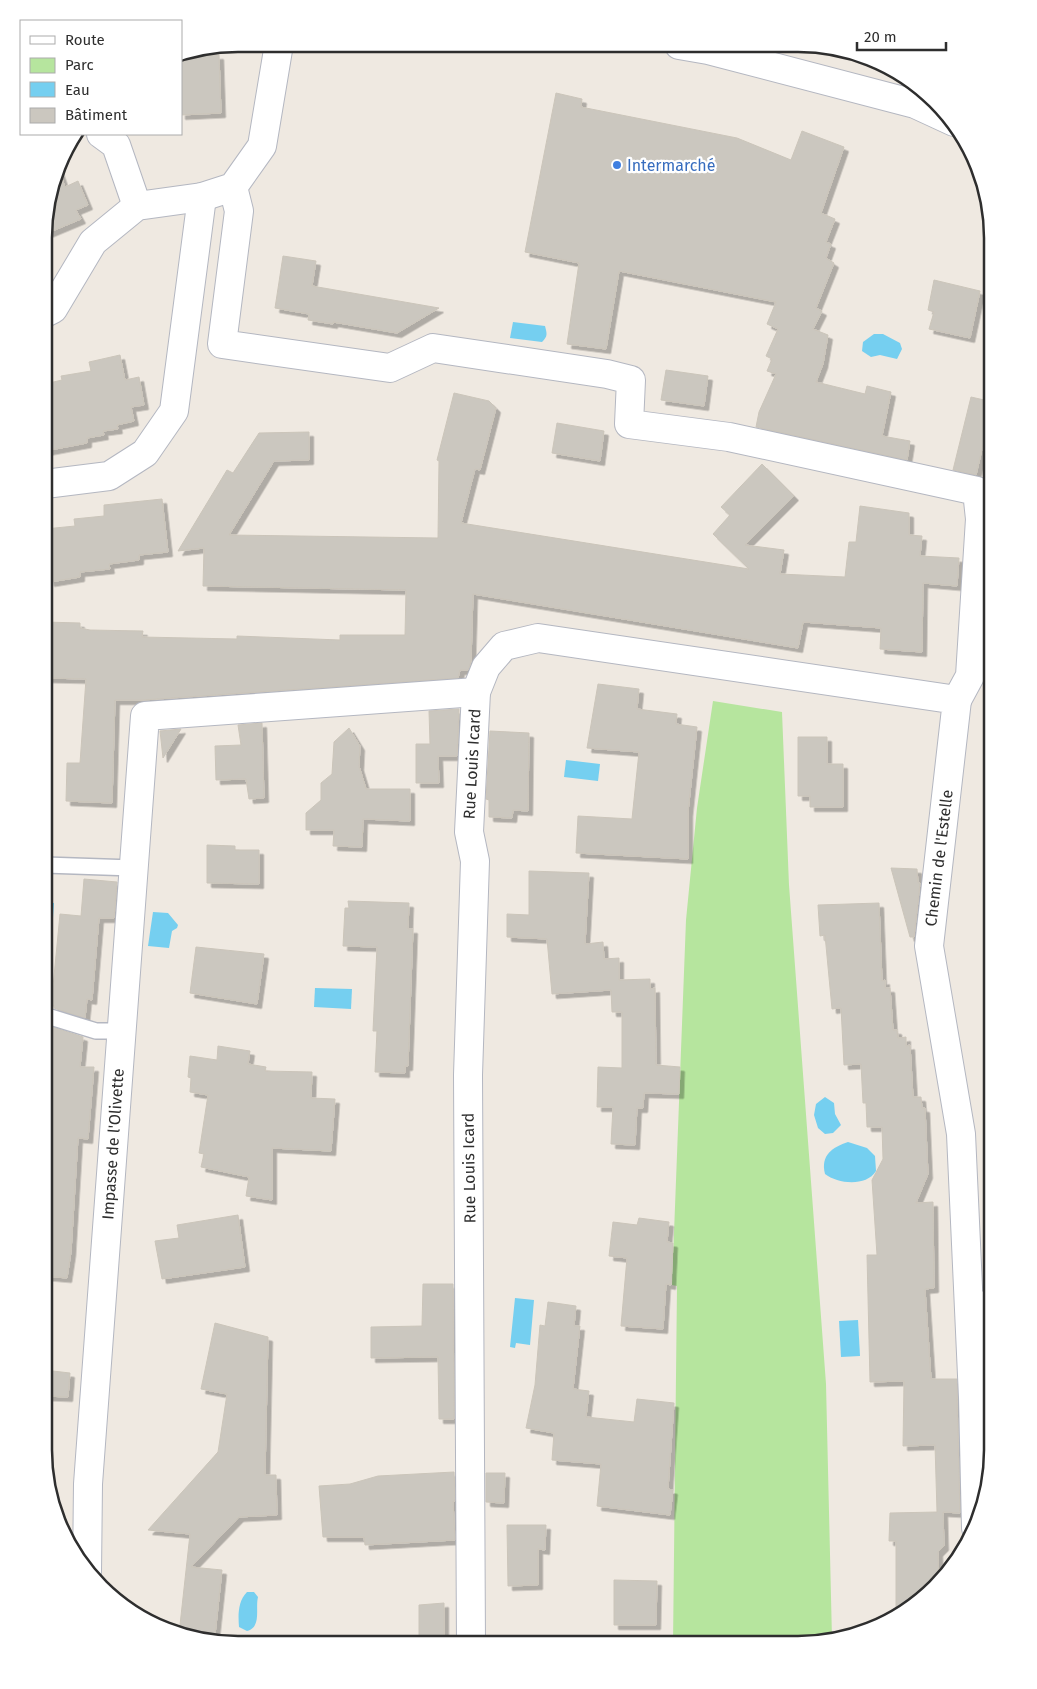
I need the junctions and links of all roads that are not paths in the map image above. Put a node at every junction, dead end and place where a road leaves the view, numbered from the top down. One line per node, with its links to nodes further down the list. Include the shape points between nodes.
1 (277, 52): 5 (street, via 262,146)
2 (730, 52): 3 (street, via 915,104)
3 (936, 114)
4 (101, 135): 7 (street, via 116,145)
5 (233, 187): 6 (street); 11 (street, via 239,211 222,344 390,368 433,348 607,374 631,380 629,424 729,437 977,491 980,519 970,676)
6 (202, 197): 7 (street); 9 (street, via 174,410 145,453 110,476)
7 (137, 206): 8 (street, via 93,242)
8 (52, 309)
9 (52, 483)
10 (476, 692): 11 (street, via 486,667 504,646 538,638); 13 (street, Impasse de l'Olivette, via 144,716); 20 (street, Rue Louis Icard, via 469,832 475,860 468,1076)
11 (957, 700): 16 (street, Chemin de l'Estelle, via 929,946 961,1134)
12 (52, 864): 13 (lane)
13 (133, 868): 15 (street, Impasse de l'Olivette)
14 (52, 1017): 15 (lane, via 96,1031)
15 (121, 1032): 19 (street, Impasse de l'Olivette, via 88,1484)
16 (981, 1306): 17 (street, Chemin de l'Estelle)
17 (983, 1405): 18 (street, Chemin de l'Estelle)
18 (978, 1500)
19 (87, 1559)
20 (471, 1636)

